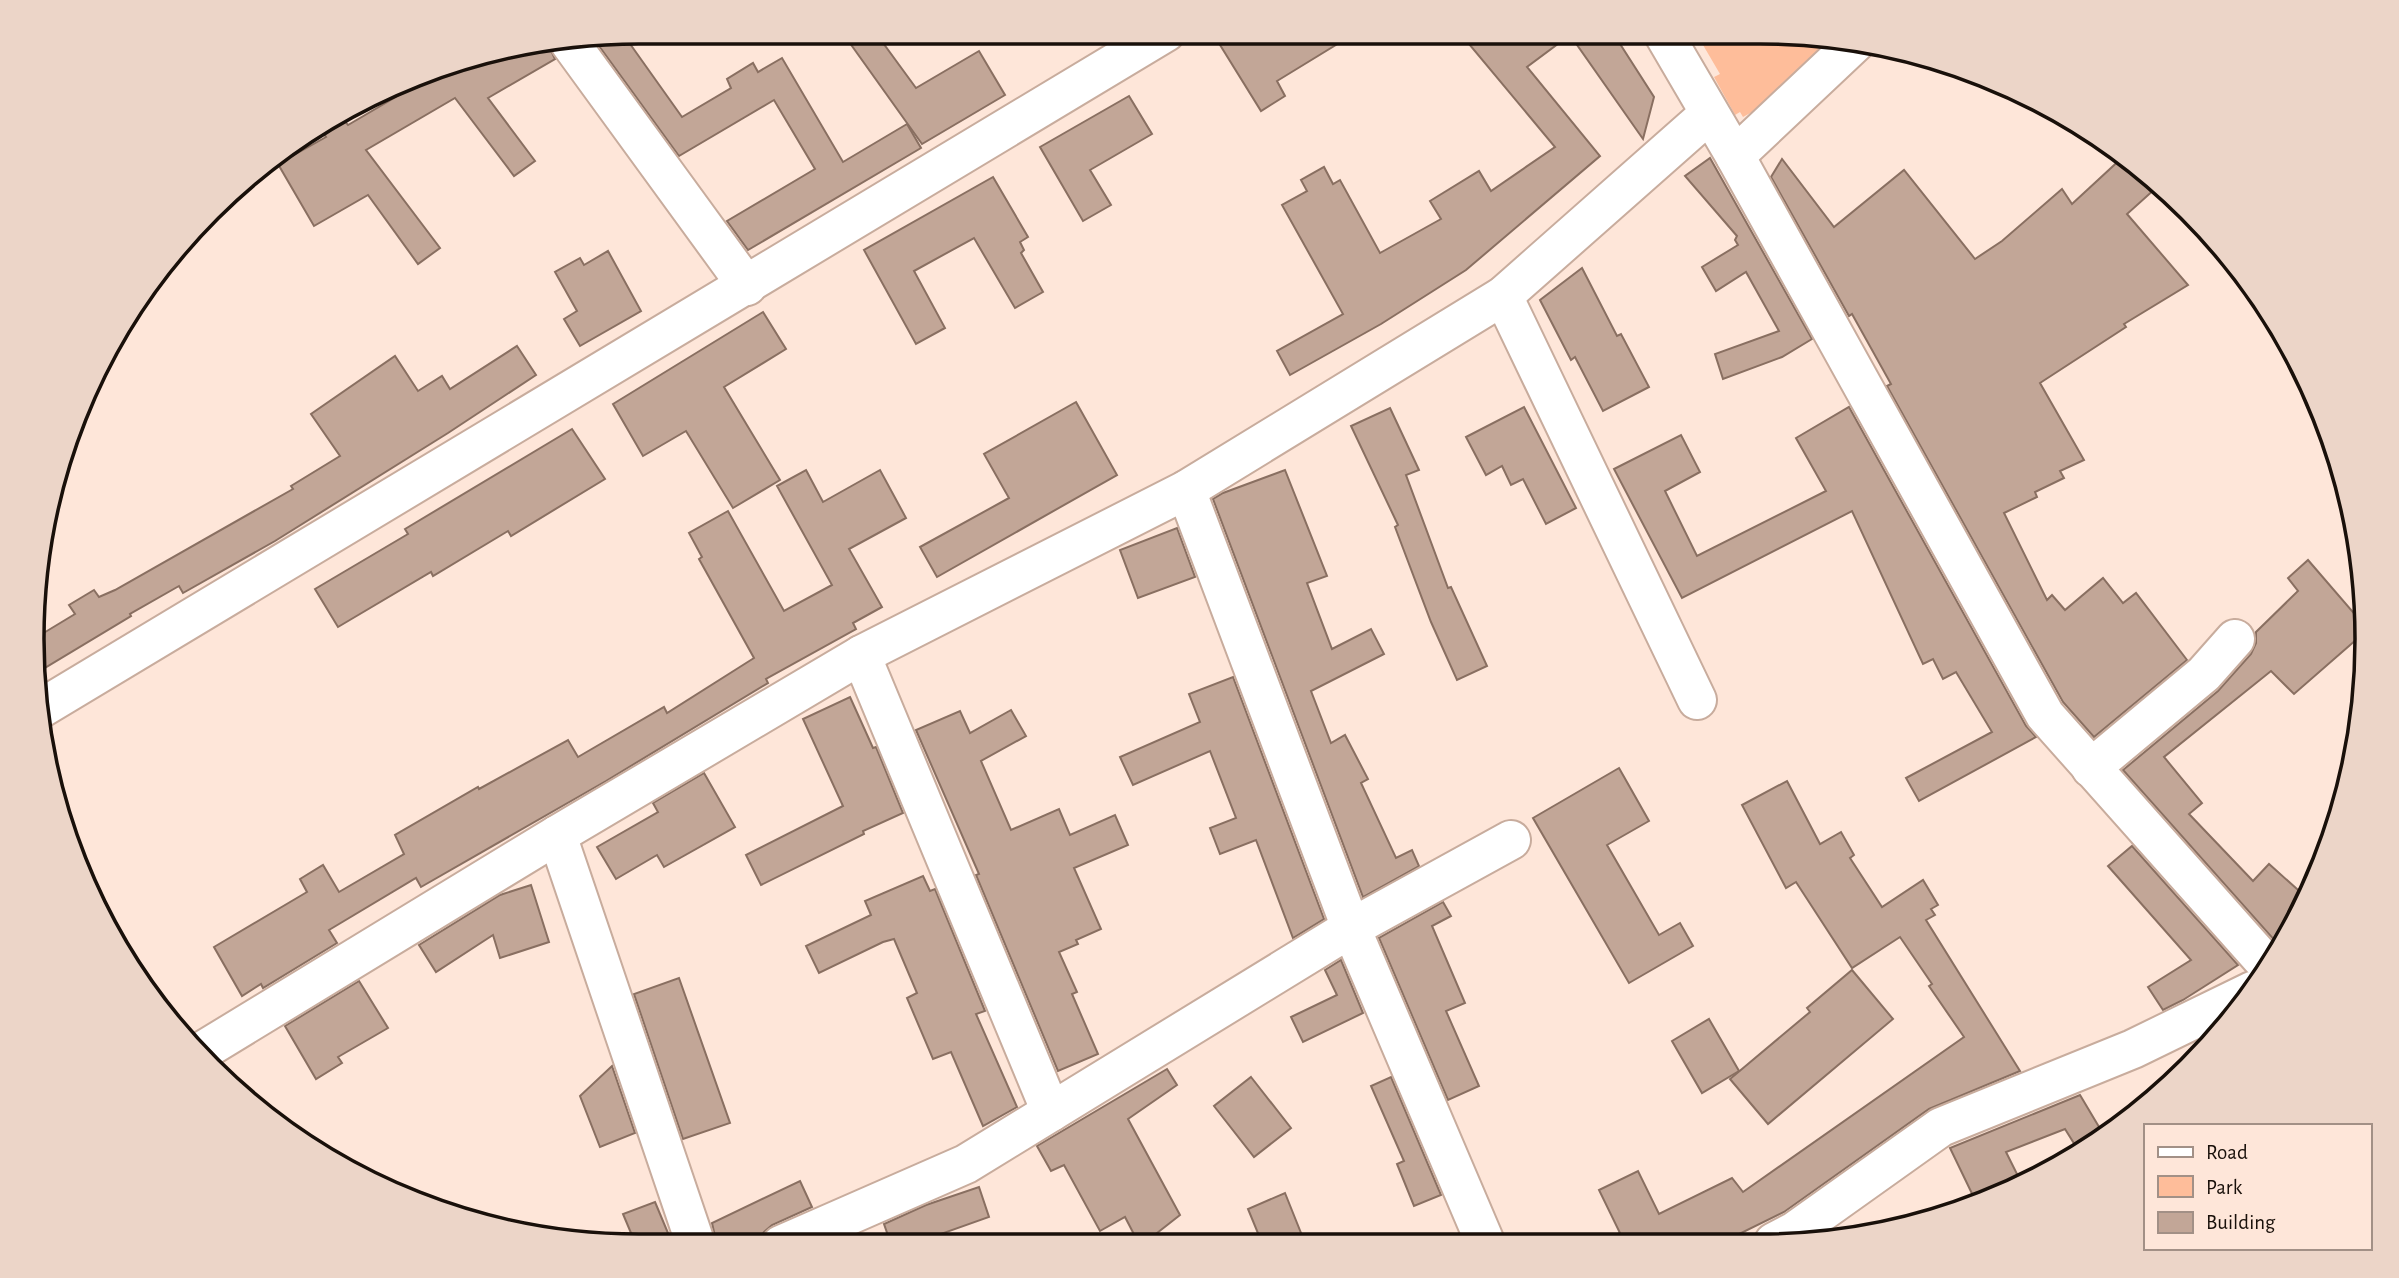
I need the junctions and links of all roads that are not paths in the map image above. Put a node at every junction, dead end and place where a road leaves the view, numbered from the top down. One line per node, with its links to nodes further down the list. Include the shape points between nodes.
1 (1146, 44): 7 (street)
2 (1668, 44): 5 (street)
3 (573, 48): 7 (street)
4 (1847, 50): 6 (street)
5 (1709, 114): 6 (street); 8 (street)
6 (1735, 156): 14 (street, via 2045,715)
7 (747, 286): 13 (street)
8 (1503, 296): 9 (street); 12 (street)
9 (1186, 490): 11 (street); 17 (street)
10 (2235, 639): 14 (street, via 2204,674)
11 (861, 655): 15 (street); 21 (street)
12 (1697, 700)
13 (48, 704)
14 (2091, 768): 18 (street)
15 (557, 835): 20 (street); 23 (street)
16 (1511, 840): 17 (street)
17 (1351, 928): 21 (street); 25 (street)
18 (2262, 959)
19 (2232, 1001): 22 (street, via 2133,1049 1941,1127)
20 (208, 1049)
21 (1051, 1112): 24 (street, via 966,1164)
22 (1791, 1233)
23 (692, 1234)
24 (806, 1234)
25 (1482, 1234)

